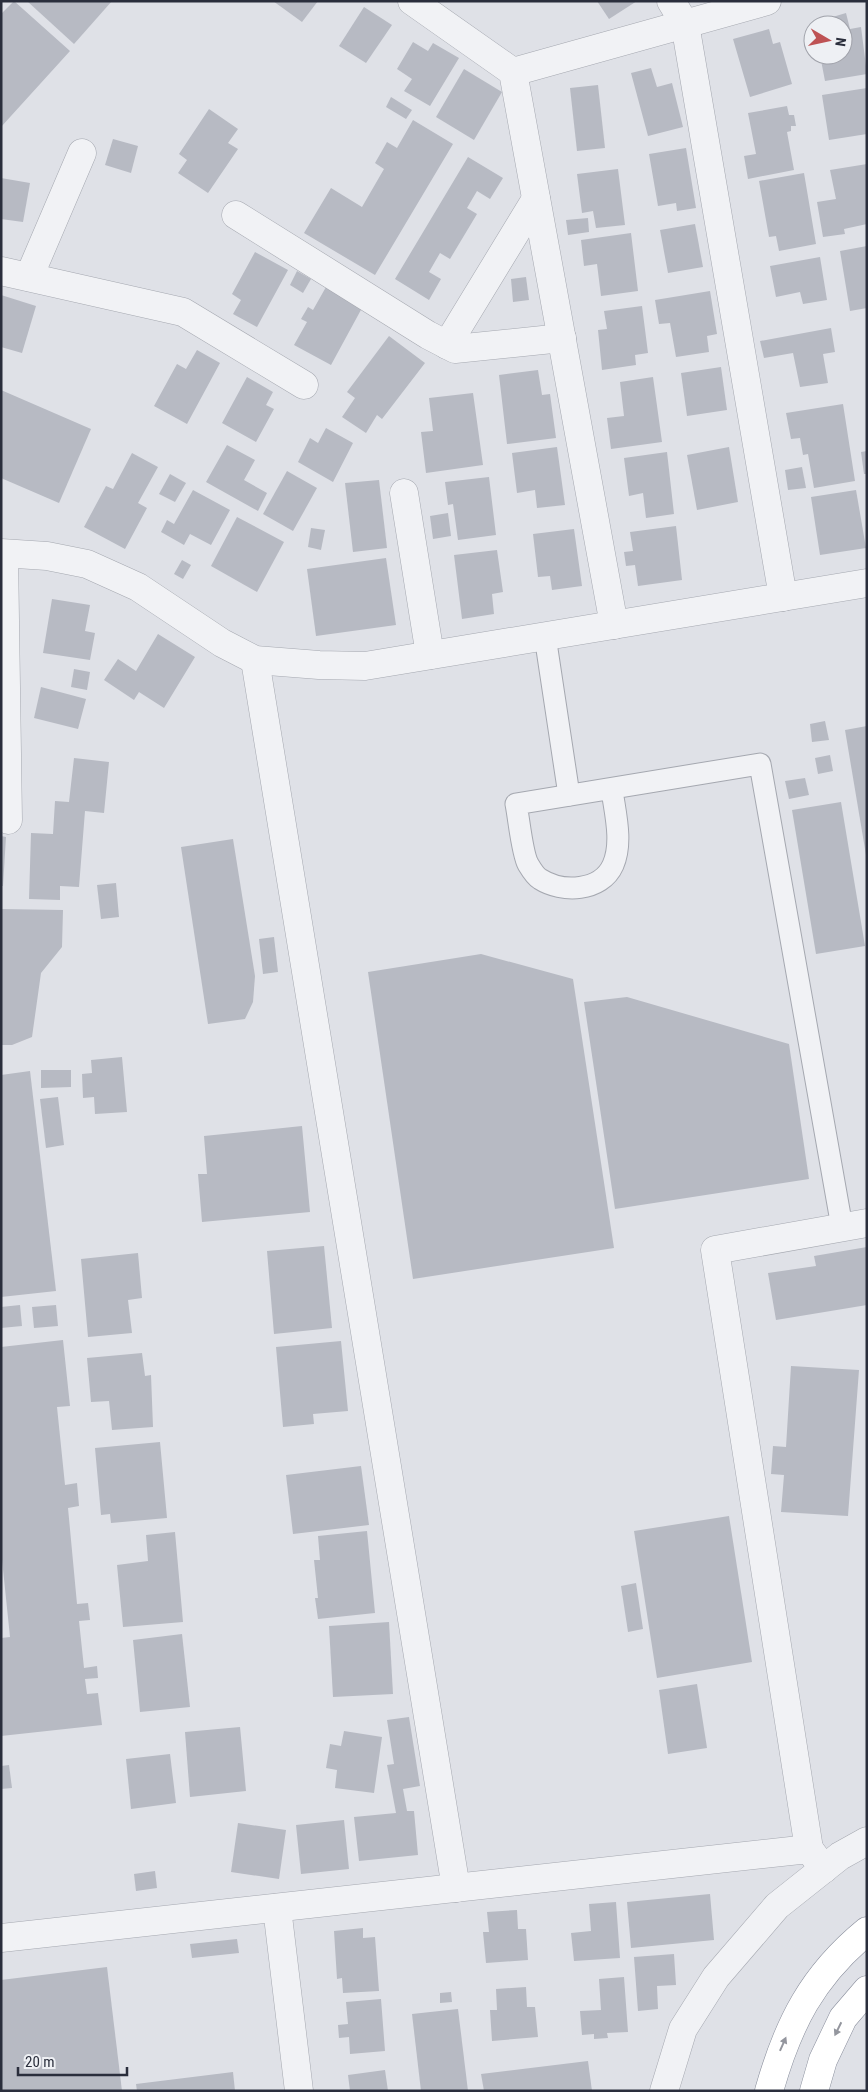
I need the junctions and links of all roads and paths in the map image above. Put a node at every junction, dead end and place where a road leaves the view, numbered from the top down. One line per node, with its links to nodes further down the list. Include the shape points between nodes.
1 (412, 1): 5 (street)
2 (671, 1): 4 (street)
3 (767, 1): 4 (street)
4 (685, 24): 5 (street); 17 (street)
5 (513, 72): 7 (street)
6 (82, 153): 10 (street)
7 (536, 199): 11 (street); 12 (street)
8 (236, 215): 12 (street)
9 (1, 270): 10 (street)
10 (29, 277): 13 (street, via 183,312)
11 (562, 338): 12 (street, via 455,349); 18 (street)
12 (447, 345)
13 (304, 385)
14 (404, 493): 20 (street)
15 (3, 553): 21 (street, via 47,556 87,564 138,587 222,643); 24 (street)
16 (867, 583): 17 (street)
17 (783, 597): 18 (street)
18 (614, 624): 19 (street)
19 (545, 636): 20 (street); 23 (lane)
20 (430, 655): 21 (street, via 365,666)
21 (255, 660): 28 (street)
22 (612, 790): 23 (lane); 23 (lane, via 618,838 613,865 600,881 582,889 555,885 538,878 527,862 516,804); 25 (lane, via 760,764)
23 (569, 796)
24 (8, 820)
25 (854, 1225): 27 (street, via 716,1250)
26 (867, 1841): 27 (street, via 840,1856)
27 (816, 1859): 28 (street); 34 (street, via 716,1977 683,2030)
28 (456, 1888): 29 (street)
29 (277, 1908): 31 (street); 33 (street)
30 (867, 1932): 35 (highway, one-way to 30, via 780,2052 798,2012 824,1972)
31 (1, 1938)
32 (867, 1990): 36 (highway, one-way to 36, via 843,2018 823,2060)
33 (299, 2091)
34 (664, 2091)
35 (769, 2091)
36 (814, 2091)

